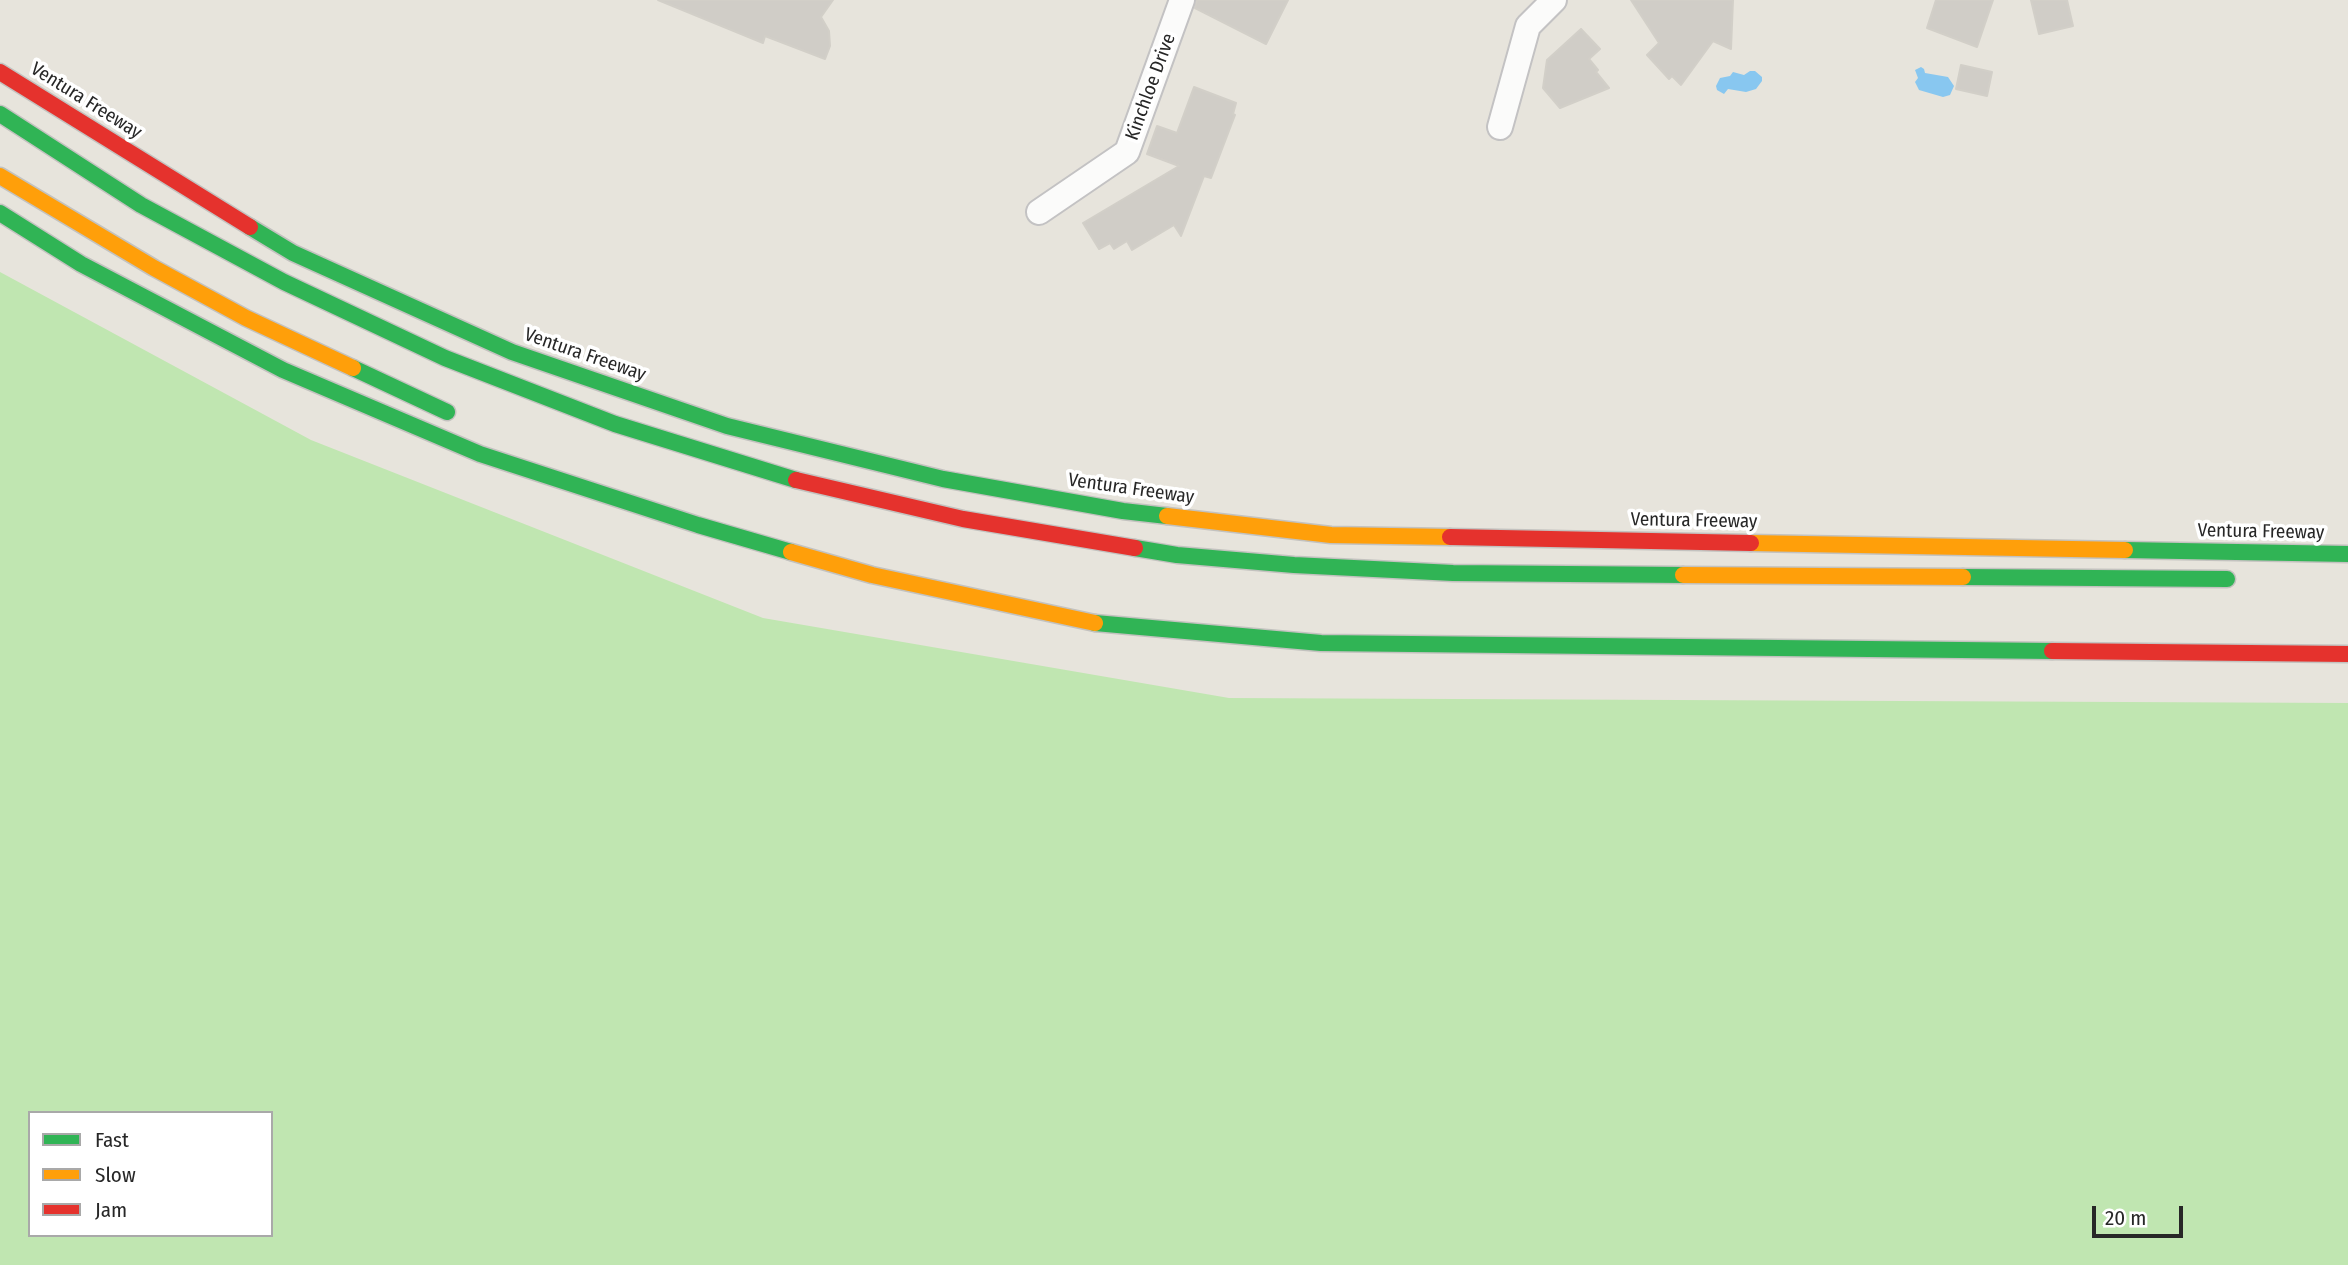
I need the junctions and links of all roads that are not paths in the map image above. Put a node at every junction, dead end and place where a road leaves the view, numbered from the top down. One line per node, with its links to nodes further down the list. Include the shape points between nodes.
1 (1182, 0): 7 (street, Kinchloe Drive, via 1127,152)
2 (1555, 0): 5 (street, via 1528,26)
3 (0, 72): 12 (highway, Ventura Freeway, via 293,253 513,352 727,426 943,479 1123,511 1331,536)
4 (0, 114): 13 (highway, via 141,205 285,282 445,358 615,424 760,470 963,519 1177,555 1453,573)
5 (1500, 127)
6 (0, 176): 9 (highway, via 246,318)
7 (1039, 212)
8 (0, 213): 11 (highway, via 81,264 284,370 480,453)
9 (459, 417)
10 (673, 500): 11 (highway)
11 (698, 525): 15 (highway, via 872,576 1098,624 1321,643)
12 (2348, 554)
13 (2238, 579)
14 (2323, 637): 15 (highway)
15 (2261, 652): 16 (highway)
16 (2348, 654)

